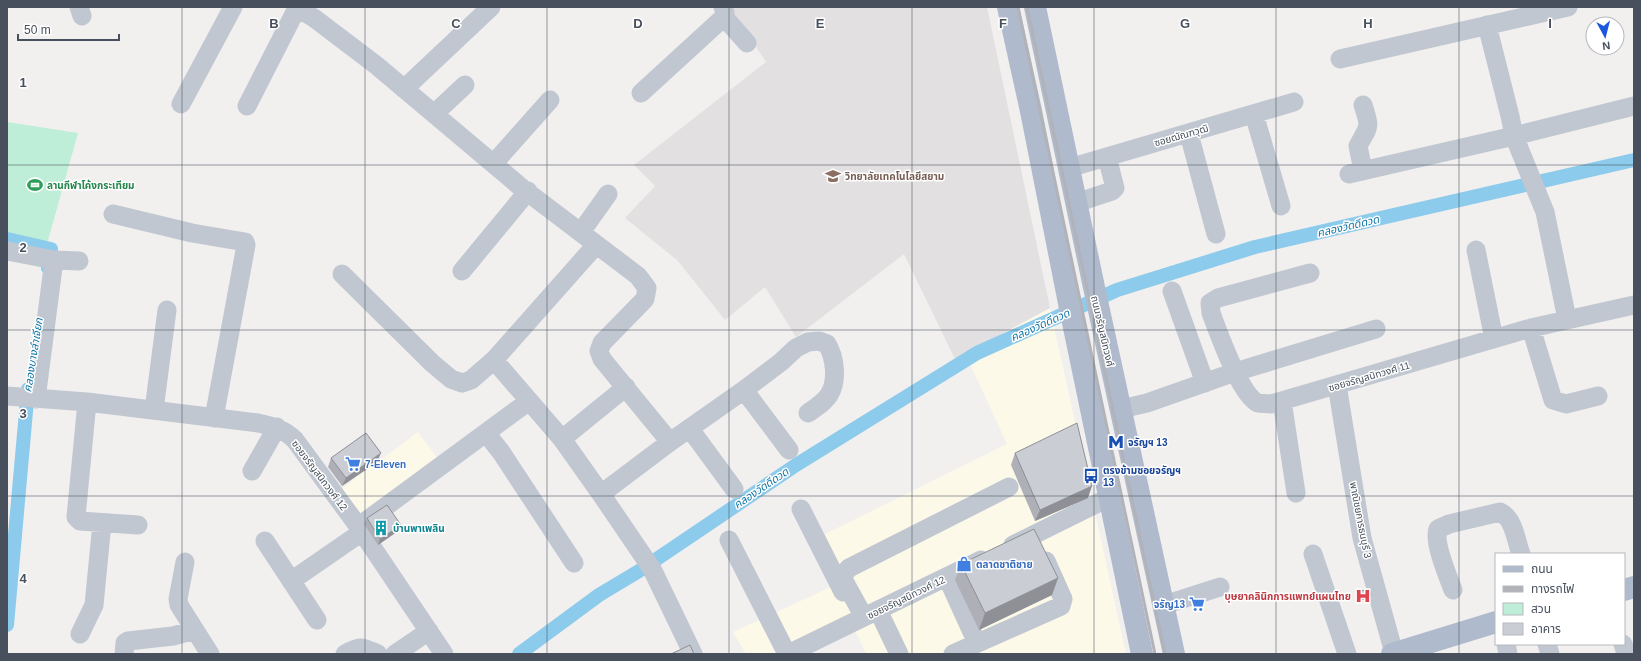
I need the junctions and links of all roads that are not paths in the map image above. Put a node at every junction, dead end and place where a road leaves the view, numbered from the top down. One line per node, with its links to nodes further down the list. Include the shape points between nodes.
1 (233, 7): 16 (street)
2 (491, 7): 12 (street)
3 (1008, 7): 75 (main road)
4 (1036, 7): 26 (main road, ถนนจรัญสนิทวงศ์)
5 (1568, 7): 8 (street)
6 (305, 10): 12 (street); 17 (street)
7 (724, 12): 9 (street); 13 (street)
8 (1487, 25): 10 (street); 23 (street)
9 (747, 43)
10 (1340, 59)
11 (465, 85): 20 (street)
12 (404, 89): 20 (street)
13 (641, 93)
14 (550, 100): 25 (street)
15 (1294, 102): 21 (street, ซอยฒัณฑวุฒิ)
16 (181, 104)
17 (247, 106)
18 (1363, 106): 23 (street, via 1369,123 1368,130 1358,146 1356,173)
19 (1634, 106): 23 (street)
20 (436, 113): 25 (street)
21 (1254, 114): 22 (street, ซอยฒัณฑวุฒิ); 30 (street)
22 (1188, 134): 24 (street, ซอยฒัณฑวุฒิ); 33 (street)
23 (1514, 136): 45 (street, via 1545,212)
24 (1107, 157): 26 (street, ซอยฒัณฑวุฒิ); 29 (street, via 1115,188)
25 (494, 163): 27 (street)
26 (1069, 168): 29 (main road, ถนนจรัญสนิทวงศ์)
27 (528, 192): 32 (street); 39 (street)
28 (608, 194): 32 (street)
29 (1076, 203): 60 (main road, ถนนจรัญสนิทวงศ์)
30 (1281, 206)
31 (113, 214): 63 (street, via 192,233 245,242)
32 (581, 232): 34 (street)
33 (1216, 234)
34 (596, 245): 49 (street); 53 (street, via 638,276 647,288 645,299 602,343 599,351)
35 (1476, 250): 48 (street)
36 (7, 251): 37 (street)
37 (49, 260): 38 (street); 56 (street)
38 (79, 261)
39 (462, 271)
40 (1310, 273): 50 (street, via 1218,298 1210,304)
41 (342, 274): 49 (street, via 451,379 462,383 471,380)
42 (1172, 292): 51 (street)
43 (1634, 304): 45 (street, ซอยจรัญสนิทวงศ์ 11)
44 (167, 310): 61 (street)
45 (1567, 319): 46 (street, ซอยจรัญสนิทวงศ์ 11)
46 (1531, 328): 48 (street, ซอยจรัญสนิทวงศ์ 11); 55 (street, via 1553,400 1566,404)
47 (1376, 329): 50 (street)
48 (1494, 339): 52 (street, ซอยจรัญสนิทวงศ์ 11)
49 (494, 360): 57 (street)
50 (1235, 372): 51 (street); 58 (street, ซอยจรัญสนิทวงศ์ 11, via 1258,403)
51 (1205, 382): 60 (street, via 1147,403)
52 (1337, 385): 58 (street, ซอยจรัญสนิทวงศ์ 11); 112 (street, พาณิชยการธนบุรี 3, via 1362,538)
53 (626, 388): 67 (street); 68 (street)
54 (744, 390): 62 (street, via 796,348 808,342 819,341 827,344 833,352 833,384 829,395); 65 (street); 69 (street)
55 (1598, 396)
56 (24, 398): 59 (street, ซอยจรัญสนิทวงศ์ 12)
57 (529, 401): 66 (street); 67 (street)
58 (1282, 401): 73 (street)
59 (87, 402): 61 (street, ซอยจรัญสนิทวงศ์ 12); 77 (street, via 76,517 80,521)
60 (1121, 409): 91 (main road, ถนนจรัญสนิทวงศ์)
61 (154, 410): 63 (street, ซอยจรัญสนิทวงศ์ 12)
62 (808, 413)
63 (214, 418): 64 (street, ซอยจรัญสนิทวงศ์ 12)
64 (277, 427): 70 (street); 79 (street, ซอยจรัญสนิทวงศ์ 12, via 295,440)
65 (690, 429): 68 (street); 72 (street)
66 (486, 433): 79 (street); 86 (street)
67 (562, 439): 74 (street)
68 (670, 442): 74 (street)
69 (790, 450)
70 (252, 471)
71 (1009, 487): 92 (street, via 849,568 843,574 843,579)
72 (734, 489)
73 (1296, 493)
74 (601, 494): 105 (street, via 650,566)
75 (1110, 497): 80 (street, ซอยจรัญสนิทวงศ์ 12); 109 (main road)
76 (801, 509): 92 (street)
77 (102, 522): 78 (street); 97 (street, via 94,605)
78 (138, 525)
79 (360, 529): 88 (street); 96 (street, ซอยจรัญสนิทวงศ์ 12)
80 (1034, 534): 87 (street, ซอยจรัญสนิทวงศ์ 12); 98 (street, via 1063,599 1061,606)
81 (729, 540): 106 (street)
82 (265, 541): 88 (street)
83 (1520, 553): 90 (street, via 1510,520 1500,512 1438,529 1436,534)
84 (1313, 554): 111 (street)
85 (185, 562): 95 (street, via 178,599 179,605)
86 (574, 563)
87 (947, 577): 92 (street, ซอยจรัญสนิทวงศ์ 12); 98 (street)
88 (291, 580): 93 (street)
89 (1220, 587): 91 (street)
90 (1453, 590)
91 (1164, 605): 110 (main road, ถนนจรัญสนิทวงศ์)
92 (866, 616): 106 (street, ซอยจรัญสนิทวงศ์ 12); 107 (street)
93 (317, 620)
94 (1495, 622): 112 (main road)
95 (195, 630): 99 (street, via 166,637 128,640 125,643); 100 (street)
96 (429, 631): 103 (street); 104 (street, ซอยจรัญสนิทวงศ์ 12)
97 (80, 634)
98 (977, 643): 108 (street)
99 (124, 654)
100 (210, 654)
101 (345, 654): 102 (street, via 362,647)
102 (378, 654)
103 (395, 654)
104 (444, 654)
105 (693, 654)
106 (788, 654)
107 (899, 654)
108 (953, 654)
109 (1142, 654)
110 (1174, 654)
111 (1347, 654)
112 (1393, 654)

